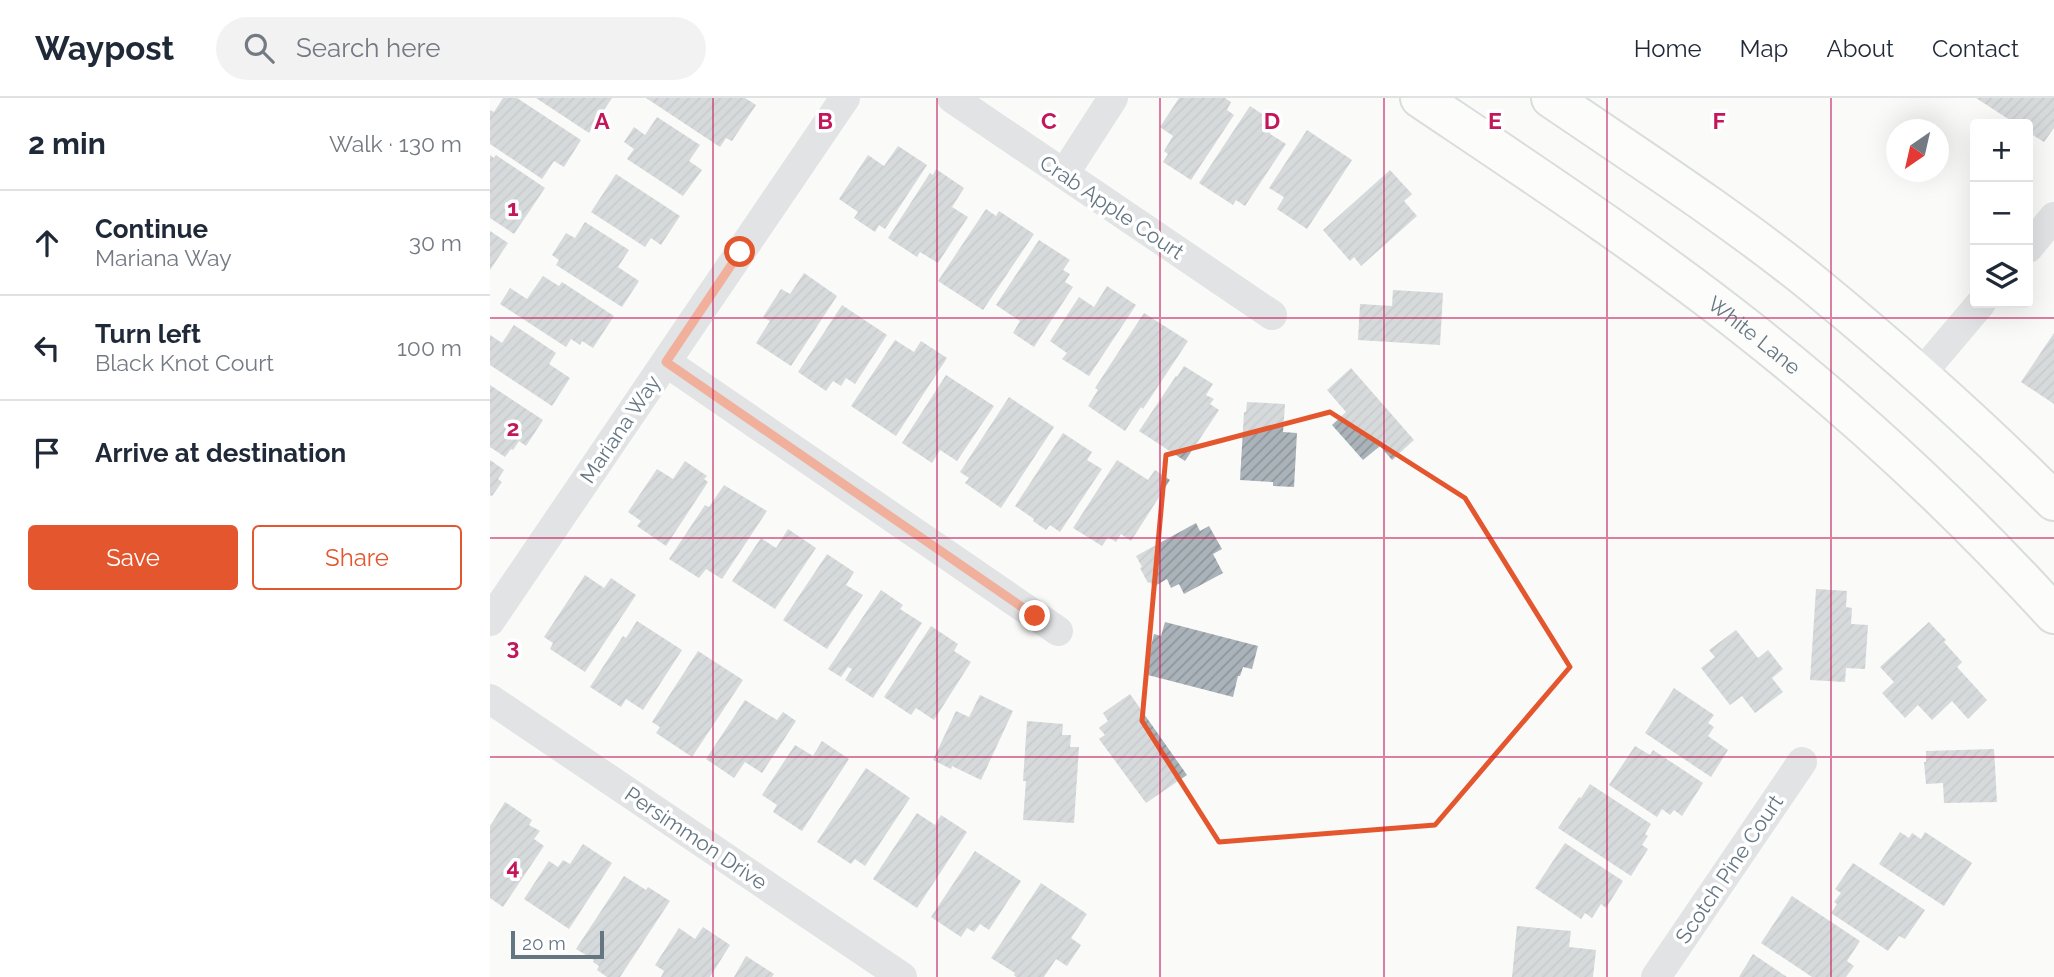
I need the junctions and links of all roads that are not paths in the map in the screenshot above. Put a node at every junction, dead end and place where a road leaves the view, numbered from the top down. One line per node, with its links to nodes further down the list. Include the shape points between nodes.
1 (845, 98): 11 (street, Mariana Way)
2 (952, 98): 6 (street, Crab Apple Court)
3 (1113, 98): 6 (street)
4 (1420, 98): 14 (main road, White Lane, via 1630,241 1745,327 1855,418)
5 (1551, 98): 12 (main road, via 1811,282)
6 (1063, 174): 10 (street, Crab Apple Court)
7 (2054, 217): 8 (street)
8 (2031, 245)
9 (1977, 308): 12 (street)
10 (1272, 315)
11 (666, 362): 15 (street, Mariana Way); 16 (street)
12 (1920, 374): 13 (main road)
13 (2054, 501)
14 (2054, 614)
15 (490, 621)
16 (1058, 631)
17 (490, 699): 19 (street, Persimmon Drive)
18 (1802, 762): 20 (street, Scotch Pine Court)
19 (902, 977)
20 (1656, 977)

